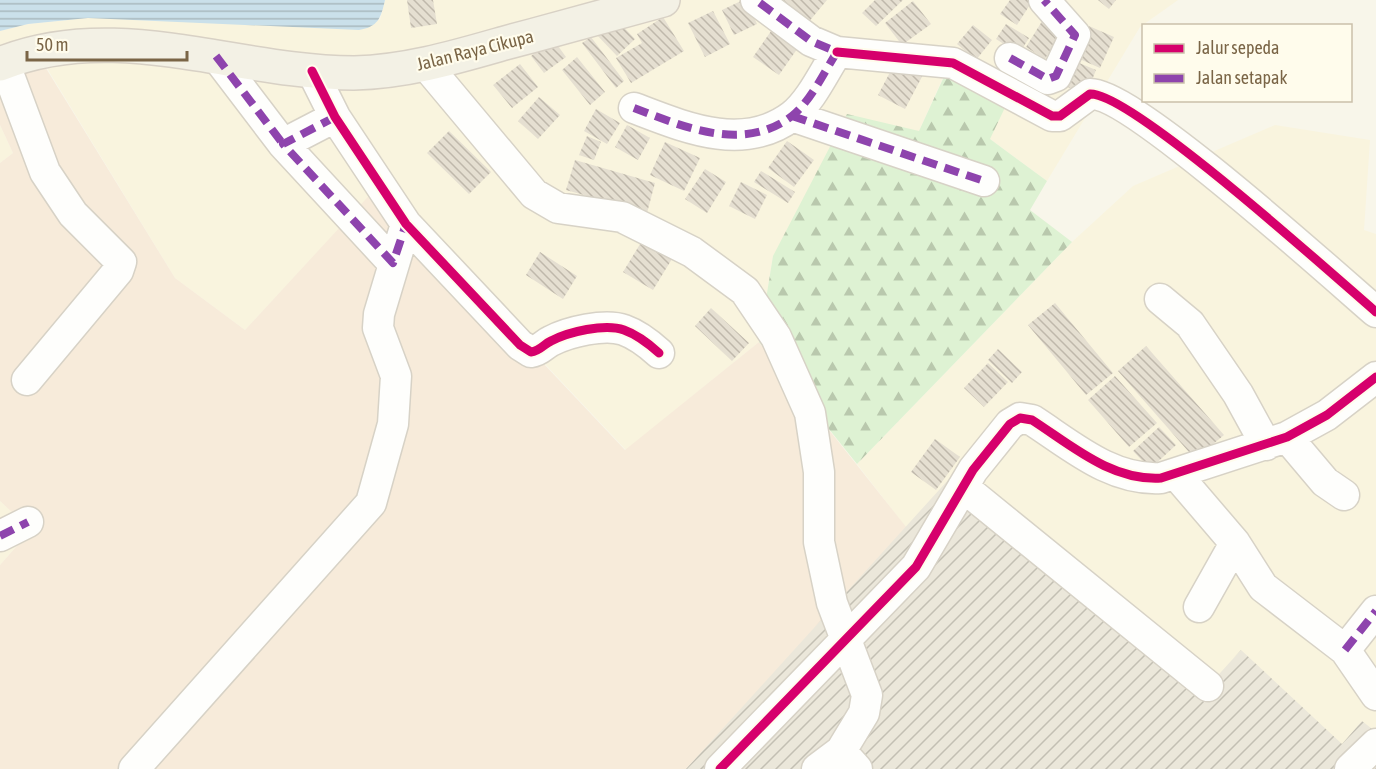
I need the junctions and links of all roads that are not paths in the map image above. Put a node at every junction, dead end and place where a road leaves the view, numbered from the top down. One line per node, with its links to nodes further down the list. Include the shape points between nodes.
1 (663, 0): 8 (main road, Jalan Raya Cikupa)
2 (756, 0): 4 (street, via 804,36)
3 (1044, 0): 6 (street, via 1075,35 1056,76 1048,79)
4 (837, 52): 11 (street); 18 (street, via 952,63 1052,116 1060,116 1090,94 1109,98 1220,179)
5 (216, 56): 7 (main road, Jalan Raya Cikupa, via 180,49 83,45 41,51); 9 (main road, Jalan Raya Cikupa); 13 (street)
6 (1010, 58)
7 (2, 63): 21 (street, via 45,172 73,214 121,262 118,271)
8 (426, 65): 9 (main road, Jalan Raya Cikupa, via 357,73); 31 (street, via 543,202 558,208 612,214 633,222 692,252 745,291 776,338 810,413 819,472 819,542 832,603)
9 (312, 71): 12 (street)
10 (634, 108): 11 (street, via 693,131 723,133 764,131)
11 (792, 116): 14 (street)
12 (335, 117): 13 (street); 15 (street)
13 (283, 144): 16 (street)
14 (984, 181)
15 (406, 224): 16 (street); 19 (street, via 531,352 575,333 621,329 641,338)
16 (393, 263): 37 (street, via 378,328 396,376 393,424 371,503)
17 (1160, 299): 22 (street, via 1190,324 1238,394)
18 (1376, 312)
19 (658, 353)
20 (1376, 377): 22 (street, via 1327,415)
21 (27, 380)
22 (1277, 441): 23 (street); 25 (street)
23 (1176, 474): 24 (street, via 1144,479 1112,471 1032,420 1020,418 1010,424); 28 (street)
24 (963, 487): 31 (street, via 916,567); 33 (street)
25 (1344, 495)
26 (28, 522): 27 (street)
27 (0, 536)
28 (1235, 543): 29 (street); 32 (street, via 1263,586)
29 (1199, 608)
30 (1376, 611): 32 (street)
31 (845, 639): 36 (street, via 867,695); 38 (street)
32 (1345, 650): 34 (street)
33 (1208, 686)
34 (1376, 695)
35 (1376, 744): 40 (street)
36 (849, 760): 39 (street)
37 (134, 769)
38 (720, 769)
39 (817, 769)
40 (1350, 769)

